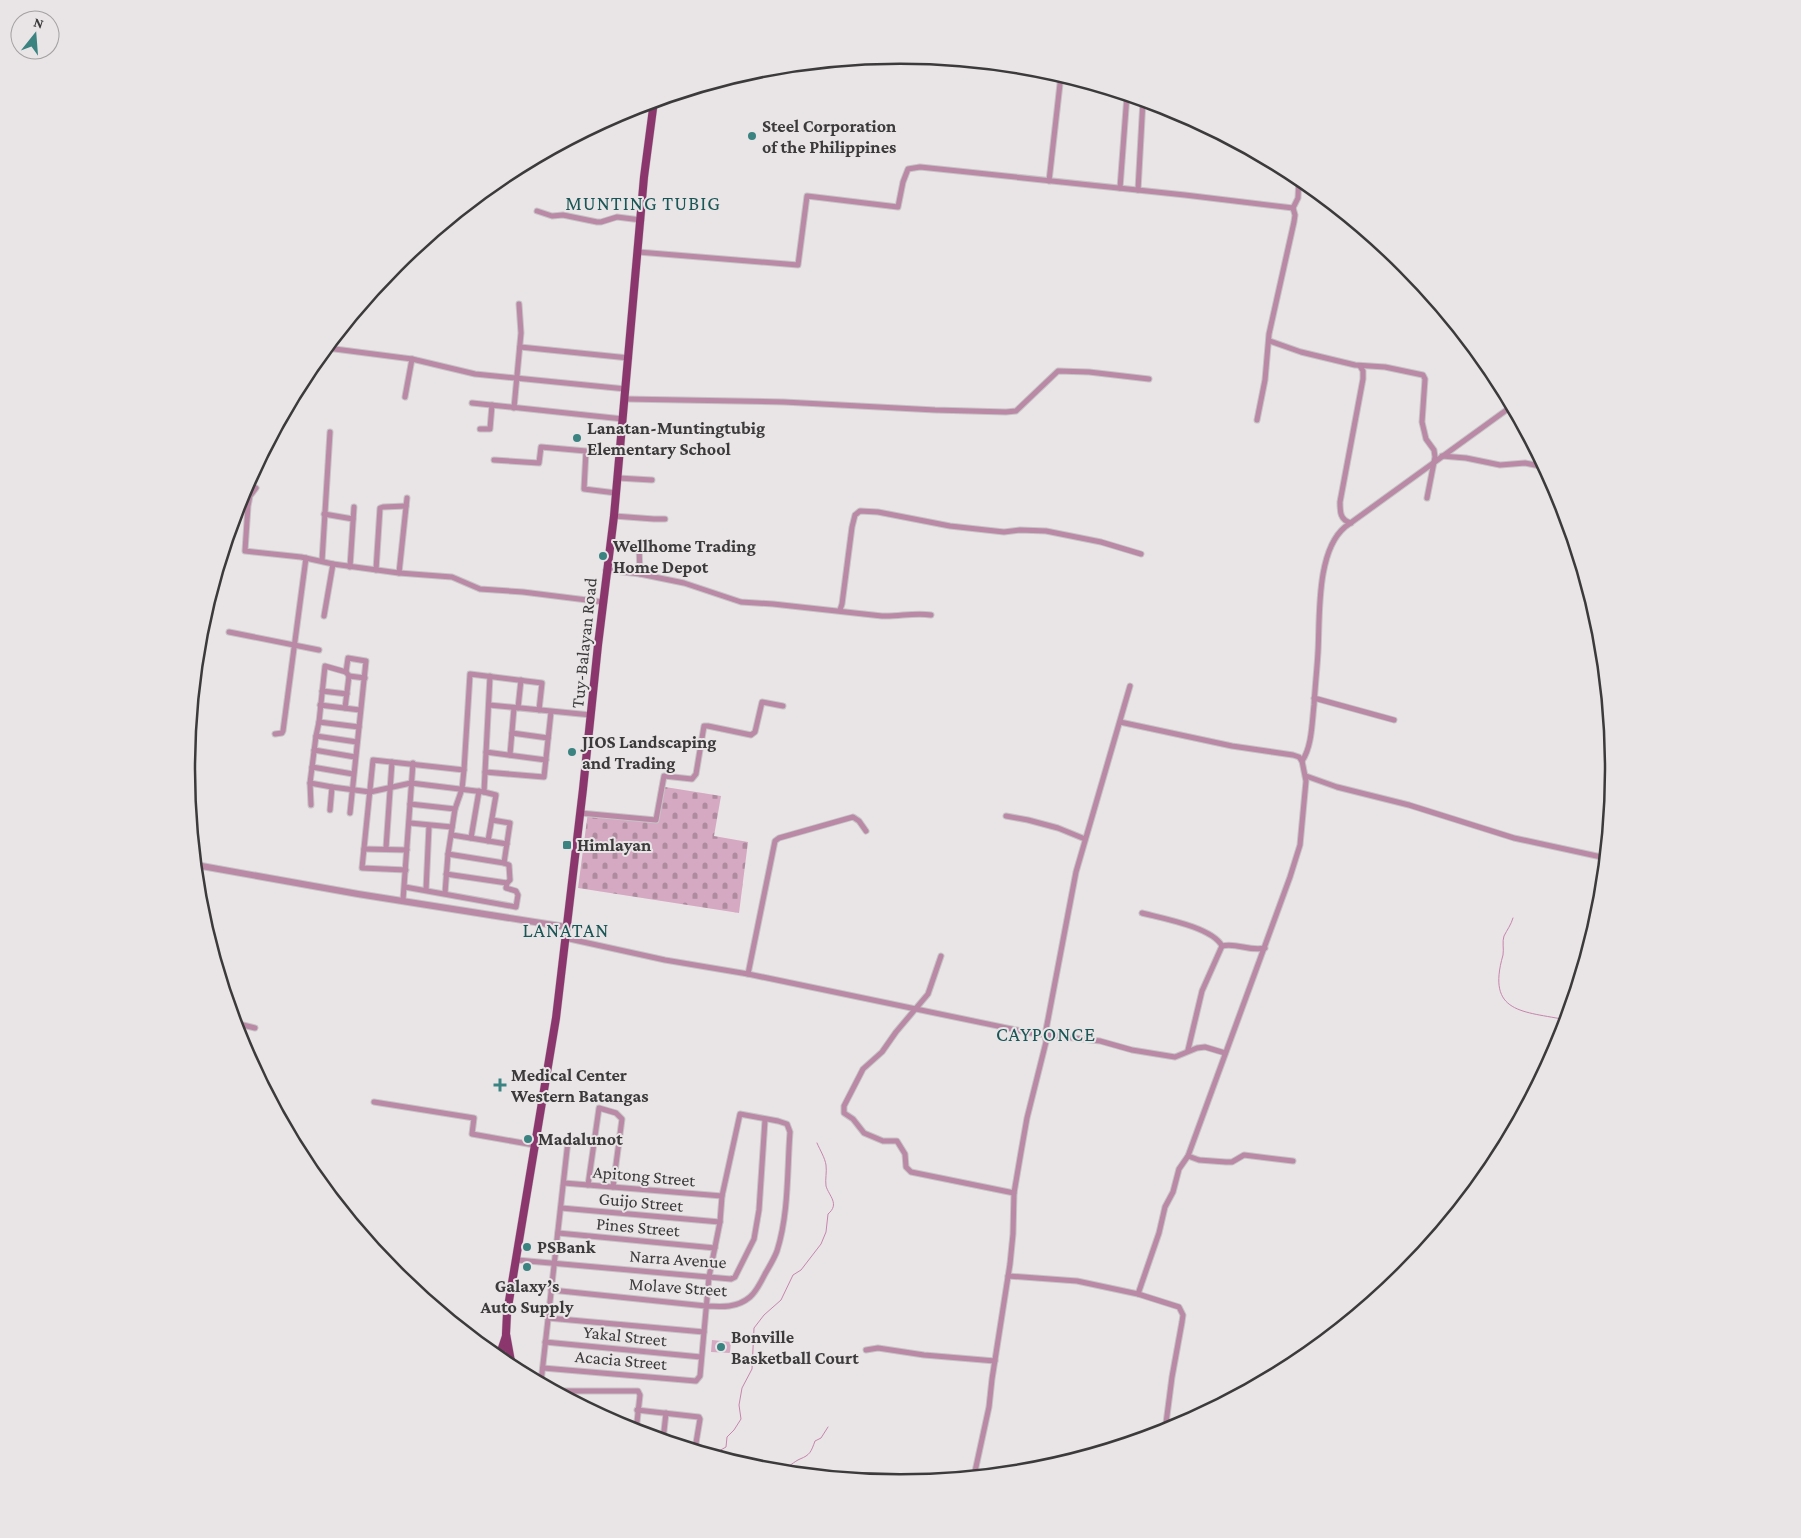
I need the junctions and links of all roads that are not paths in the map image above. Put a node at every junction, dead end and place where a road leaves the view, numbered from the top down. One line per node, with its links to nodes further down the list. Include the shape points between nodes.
1 (1060, 82): 5 (street)
2 (1127, 101): 7 (street)
3 (1143, 107): 8 (street)
4 (653, 109): 11 (main road, Tuy-Balayan Road)
5 (1049, 180): 7 (street); 12 (street, via 920,167 908,169 898,207 807,196 798,265)
6 (1299, 187): 9 (street)
7 (1120, 188): 8 (street)
8 (1138, 190): 9 (street)
9 (1293, 208): 14 (street, via 1294,222)
10 (537, 211): 11 (street, via 597,222 617,217)
11 (641, 220): 12 (main road, Tuy-Balayan Road)
12 (638, 252): 17 (main road, Tuy-Balayan Road)
13 (519, 304): 15 (street)
14 (1270, 341): 19 (street); 30 (street)
15 (520, 347): 17 (street); 20 (street)
16 (334, 349): 18 (street)
17 (629, 358): 22 (main road, Tuy-Balayan Road)
18 (412, 359): 20 (street, via 475,374); 23 (street)
19 (1360, 366): 33 (street, via 1400,369 1425,376 1422,422 1426,440); 50 (street, via 1363,379 1340,502 1341,516)
20 (518, 378): 22 (street); 27 (street)
21 (1149, 379): 24 (street, via 1058,371 1016,411 1006,412)
22 (626, 389): 24 (main road, Tuy-Balayan Road)
23 (405, 397)
24 (625, 399): 29 (main road, Tuy-Balayan Road)
25 (472, 403): 26 (street)
26 (492, 405): 27 (street); 31 (street, via 490,429)
27 (514, 408): 29 (street)
28 (1507, 410): 34 (street)
29 (623, 419): 38 (main road, Tuy-Balayan Road)
30 (1257, 420)
31 (480, 429)
32 (330, 432): 46 (street)
33 (1434, 454): 34 (street); 36 (street)
34 (1442, 456): 36 (street); 37 (street, via 1500,464 1525,462)
35 (494, 460): 41 (street, via 539,463 540,447 586,451 584,489)
36 (1434, 464): 43 (street); 50 (street)
37 (1537, 465)
38 (618, 478): 39 (street); 41 (main road, Tuy-Balayan Road)
39 (652, 480)
40 (256, 488): 53 (street, via 249,501 244,551)
41 (616, 493): 47 (main road, Tuy-Balayan Road)
42 (407, 498): 44 (street)
43 (1427, 498)
44 (406, 506): 57 (street, via 380,508); 59 (street)
45 (354, 507): 49 (street)
46 (324, 514): 49 (street); 54 (street)
47 (614, 516): 48 (street); 58 (main road, Tuy-Balayan Road)
48 (665, 518)
49 (353, 519): 56 (street)
50 (1351, 523): 75 (street, via 1336,536 1328,555 1322,586)
51 (638, 546): 60 (street)
52 (1141, 554): 62 (street, via 1046,531 1004,532 860,511 855,515 852,527)
53 (306, 558): 54 (street); 66 (street)
54 (322, 561): 55 (street)
55 (333, 564): 56 (street); 64 (street)
56 (350, 566): 57 (street)
57 (376, 570): 59 (street)
58 (606, 570): 60 (street); 61 (main road, Tuy-Balayan Road)
59 (399, 573): 61 (street, via 452,577 480,589)
60 (640, 574): 62 (street, via 684,583 741,602)
61 (603, 602): 84 (main road, Tuy-Balayan Road)
62 (840, 610): 63 (street, via 892,616)
63 (931, 615)
64 (324, 616)
65 (229, 632): 66 (street)
66 (295, 645): 67 (street); 90 (street, via 283,731)
67 (319, 650)
68 (347, 674): 70 (street); 70 (street, via 348,658 366,661); 73 (street, via 325,666); 74 (street)
69 (490, 676): 71 (street); 77 (street); 103 (street, via 470,674)
70 (365, 678): 81 (street)
71 (521, 680): 80 (street); 82 (street, via 542,683)
72 (1130, 686): 87 (street)
73 (322, 691): 74 (street); 76 (street)
74 (347, 694): 79 (street)
75 (1314, 698): 85 (street); 99 (street, via 1308,747)
76 (320, 705): 79 (street); 86 (street)
77 (488, 706): 80 (street); 95 (street)
78 (784, 706): 120 (street, via 762,702 755,732 750,735 704,726 696,774 692,778 664,776 656,820)
79 (345, 708): 81 (street)
80 (516, 708): 82 (street); 89 (street)
81 (360, 710): 88 (street)
82 (539, 710): 83 (street)
83 (551, 712): 84 (street); 92 (street)
84 (591, 715): 120 (main road, Tuy-Balayan Road)
85 (1394, 720)
86 (319, 722): 88 (street); 91 (street)
87 (1120, 722): 99 (street, via 1232,746 1293,755); 129 (street)
88 (359, 727): 93 (street)
89 (512, 733): 92 (street); 96 (street)
90 (276, 734)
91 (316, 736): 93 (street); 94 (street)
92 (548, 738): 98 (street)
93 (357, 742): 97 (street)
94 (314, 750): 97 (street); 102 (street)
95 (486, 752): 96 (street); 104 (street)
96 (510, 755): 98 (street)
97 (355, 757): 105 (street)
98 (546, 760): 104 (street, via 544,777)
99 (1302, 761): 106 (street)
100 (392, 762): 101 (street); 110 (street); 114 (street, via 373,760)
101 (413, 763): 103 (street); 108 (street)
102 (312, 767): 105 (street); 107 (street)
103 (464, 770): 111 (street)
104 (485, 772): 113 (street)
105 (353, 774): 112 (street)
106 (1306, 776): 136 (street, via 1514,838); 150 (street, via 1300,845)
107 (310, 783): 109 (street); 116 (street)
108 (411, 783): 110 (street); 111 (street); 115 (street)
109 (332, 787): 112 (street); 118 (street)
110 (390, 788): 114 (street); 132 (street)
111 (462, 789): 113 (street); 117 (street)
112 (352, 790): 114 (street); 119 (street)
113 (482, 791): 122 (street, via 496,795); 128 (street)
114 (370, 792): 133 (street)
115 (410, 804): 117 (street); 123 (street)
116 (311, 805)
117 (455, 809): 125 (street)
118 (330, 810)
119 (350, 813)
120 (580, 814): 147 (main road, Tuy-Balayan Road)
121 (1006, 816): 129 (street, via 1058,828)
122 (492, 820): 130 (street); 131 (street, via 510,824)
123 (410, 823): 124 (street); 134 (street)
124 (429, 826): 125 (street); 143 (street)
125 (452, 827): 127 (street)
126 (866, 831): 152 (street, via 853,818 775,840)
127 (452, 835): 128 (street); 135 (street)
128 (470, 838): 130 (street)
129 (1085, 839): 156 (street)
130 (488, 841): 131 (street)
131 (507, 844): 137 (street)
132 (386, 848): 133 (street); 134 (street)
133 (364, 849): 139 (street, via 362,868)
134 (407, 850): 139 (street)
135 (448, 854): 137 (street); 140 (street)
136 (1600, 857)
137 (504, 863): 141 (street, via 509,865 510,880)
138 (202, 866): 145 (street)
139 (406, 870): 142 (street)
140 (446, 874): 141 (street); 144 (street)
141 (507, 883): 144 (street, via 506,888 518,895 516,907)
142 (406, 887): 143 (street); 145 (street)
143 (426, 890): 144 (street)
144 (444, 893)
145 (404, 900): 147 (street)
146 (1142, 913): 149 (street, via 1192,927 1218,940)
147 (566, 927): 148 (main road, Tuy-Balayan Road)
148 (565, 938): 152 (street); 162 (main road, Tuy-Balayan Road, via 556,1018)
149 (1222, 946): 150 (street); 157 (street, via 1202,991)
150 (1264, 948): 158 (street)
151 (941, 956): 153 (street, via 928,994)
152 (748, 974): 153 (street)
153 (916, 1009): 156 (street); 168 (street, via 882,1052 863,1069 844,1106 844,1113 853,1118 864,1133 883,1141 898,1141 906,1167 911,1172)
154 (244, 1025): 155 (street)
155 (255, 1028)
156 (1045, 1035): 157 (street, via 1100,1041 1175,1057); 168 (street)
157 (1188, 1050): 158 (street, via 1205,1047)
158 (1225, 1053): 163 (street)
159 (374, 1102): 162 (street, via 474,1118 472,1134)
160 (765, 1120): 169 (street, Molave Street, via 740,1114); 177 (street, Narra Avenue, via 754,1239 735,1277); 180 (street, Molave Street, via 787,1124 790,1132 784,1213 776,1253 750,1297 730,1306)
161 (568, 1141): 165 (street)
162 (534, 1145): 174 (main road, Tuy-Balayan Road)
163 (1188, 1156): 164 (street, via 1226,1162 1244,1155); 179 (street, via 1179,1169)
164 (1293, 1161)
165 (564, 1183): 166 (street, Apitong Street); 170 (street)
166 (588, 1185): 167 (street, Apitong Street); 167 (street, via 599,1108 622,1119)
167 (613, 1187): 169 (street, Apitong Street)
168 (1014, 1193): 176 (street)
169 (722, 1196): 171 (street)
170 (561, 1208): 171 (street, Guijo Street); 172 (street)
171 (720, 1222): 173 (street)
172 (558, 1233): 173 (street, Pines Street); 175 (street)
173 (715, 1248): 177 (street)
174 (517, 1260): 175 (street, Narra Avenue); 183 (main road, Tuy-Balayan Road)
175 (554, 1263): 177 (street, Narra Avenue); 178 (street)
176 (1008, 1276): 179 (street, via 1067,1279); 189 (street)
177 (709, 1277): 180 (street)
178 (551, 1290): 180 (street, Molave Street); 181 (street)
179 (1138, 1294): 195 (street, via 1179,1307 1183,1315)
180 (706, 1306): 182 (street)
181 (548, 1318): 182 (street); 184 (street)
182 (704, 1332): 188 (street)
183 (506, 1334): 185 (main road, Tuy-Balayan Road); 187 (main road, Tuy-Balayan Road)
184 (546, 1342): 188 (street, Yakal Street); 190 (street)
185 (501, 1350)
186 (866, 1350): 189 (street, via 878,1348)
187 (510, 1356)
188 (701, 1357): 190 (street, Acacia Street, via 700,1376 696,1381)
189 (995, 1361): 199 (street, via 990,1408)
190 (542, 1368): 191 (street)
191 (541, 1376)
192 (568, 1391): 193 (street, via 638,1391)
193 (638, 1410): 194 (street); 196 (street)
194 (666, 1413): 197 (street); 198 (street, via 699,1417)
195 (1166, 1422)
196 (637, 1423)
197 (664, 1433)
198 (696, 1443)
199 (975, 1470)

